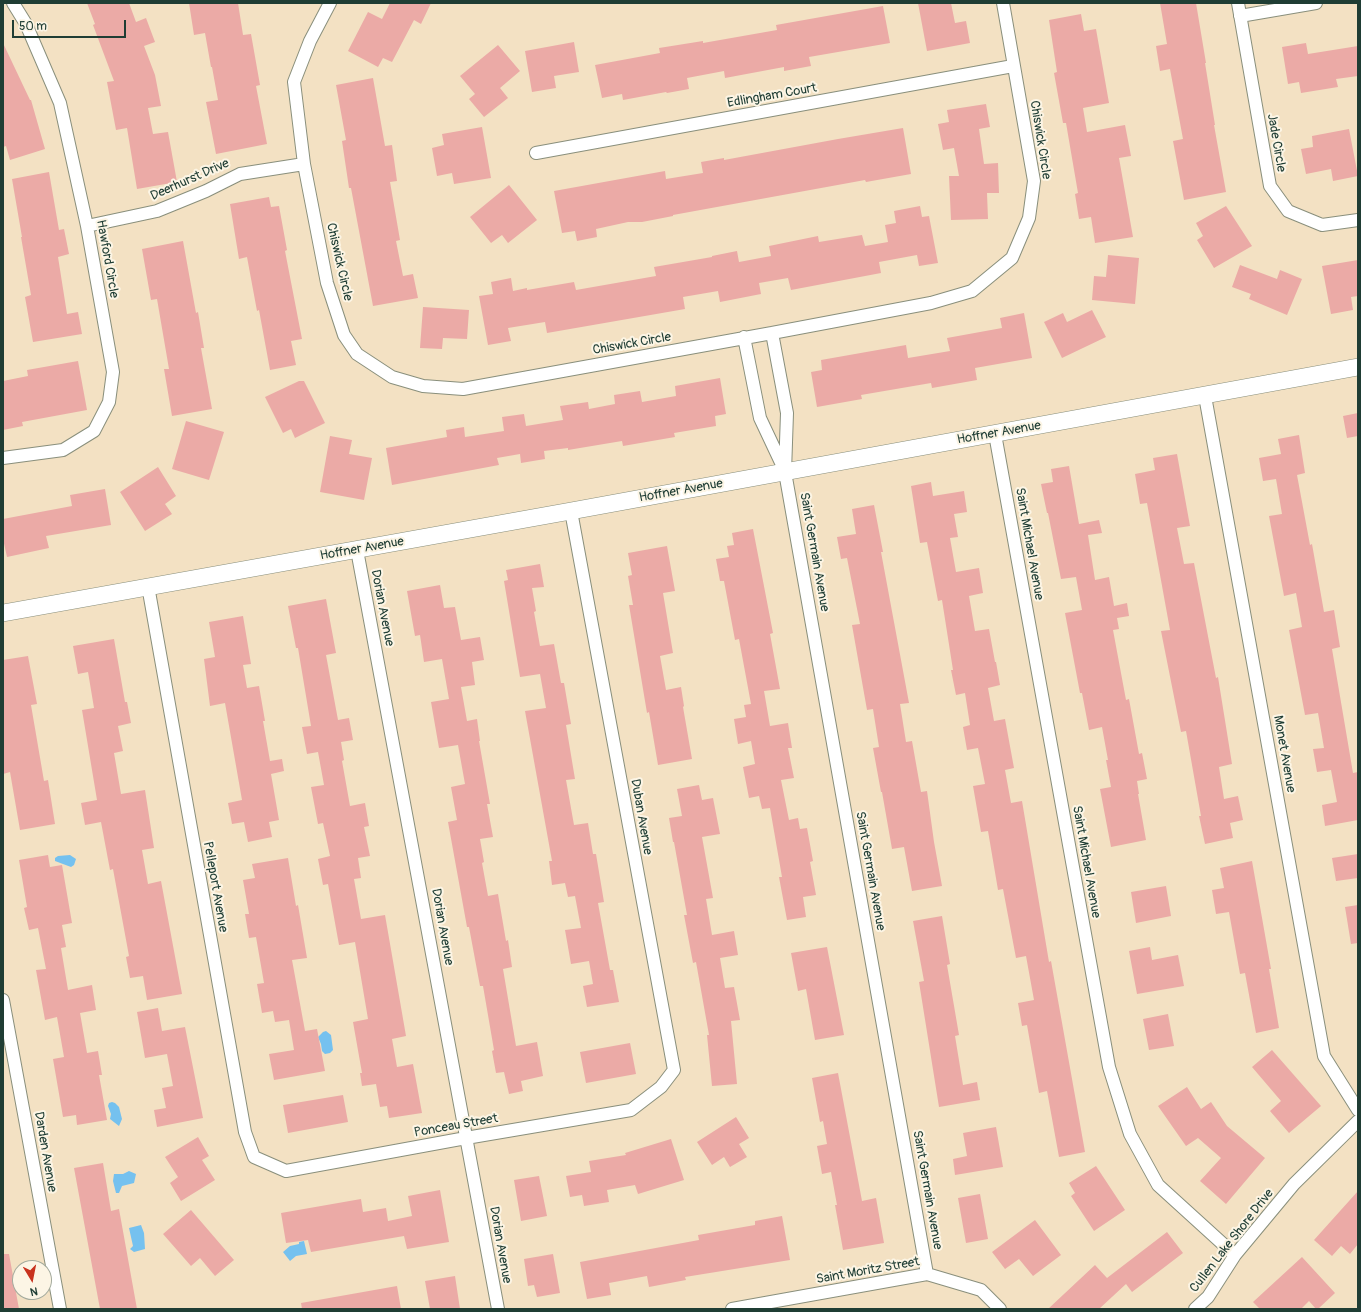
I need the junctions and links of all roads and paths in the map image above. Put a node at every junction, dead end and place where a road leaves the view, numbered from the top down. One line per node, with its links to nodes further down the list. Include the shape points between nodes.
1 (13, 3): 11 (street, Hawford Circle, via 26,24 60,103)
2 (330, 3): 9 (street, Chiswick Circle, via 310,41 294,82)
3 (1003, 3): 7 (street, Chiswick Circle)
4 (1238, 3): 6 (street, Jade Circle)
5 (1316, 3): 6 (street)
6 (1240, 16): 10 (street, Jade Circle, via 1270,186 1288,211 1322,225)
7 (1013, 66): 8 (street, Edlingham Court); 12 (street, Chiswick Circle, via 1034,181 1029,218 1012,258 972,291 931,303)
8 (536, 153)
9 (304, 164): 11 (street, Deerhurst Drive, via 240,174 157,211); 13 (street, Chiswick Circle, via 328,283 344,335 357,354 392,377 423,386 463,389)
10 (1358, 220)
11 (87, 226): 17 (street, Hawford Circle, via 113,372 109,402 94,431 63,450)
12 (772, 333): 13 (street, Chiswick Circle); 18 (street, via 786,413)
13 (744, 337): 18 (street, via 760,418)
14 (1358, 367): 15 (main road, Hoffner Avenue)
15 (1205, 396): 16 (main road, Hoffner Avenue); 25 (street, Monet Avenue, via 1324,1056)
16 (995, 434): 18 (main road, Hoffner Avenue); 29 (street, Saint Michael Avenue, via 1109,1067 1130,1134 1158,1185)
17 (3, 458)
18 (785, 472): 19 (main road, Hoffner Avenue); 30 (street, Saint Germain Avenue)
19 (571, 511): 20 (main road, Hoffner Avenue); 24 (street, Duban Avenue, via 674,1070 661,1087)
20 (357, 550): 21 (main road, Hoffner Avenue); 27 (street, Dorian Avenue)
21 (148, 586): 22 (main road, Hoffner Avenue); 28 (street, Pelleport Avenue, via 245,1132 254,1157)
22 (3, 613)
23 (3, 1000): 31 (street, Darden Avenue)
24 (631, 1110): 27 (street, Ponceau Street)
25 (1358, 1110)
26 (1358, 1121): 29 (street, Cullen Lake Shore Drive, via 1294,1184)
27 (466, 1138): 28 (street, Ponceau Street); 32 (street, Dorian Avenue)
28 (286, 1171)
29 (1235, 1255): 35 (street, Cullen Lake Shore Drive, via 1208,1297)
30 (927, 1274): 33 (street, Saint Moritz Street); 34 (street, Saint Moritz Street, via 980,1290)
31 (60, 1309)
32 (498, 1309)
33 (732, 1309)
34 (1000, 1309)
35 (1195, 1309)

